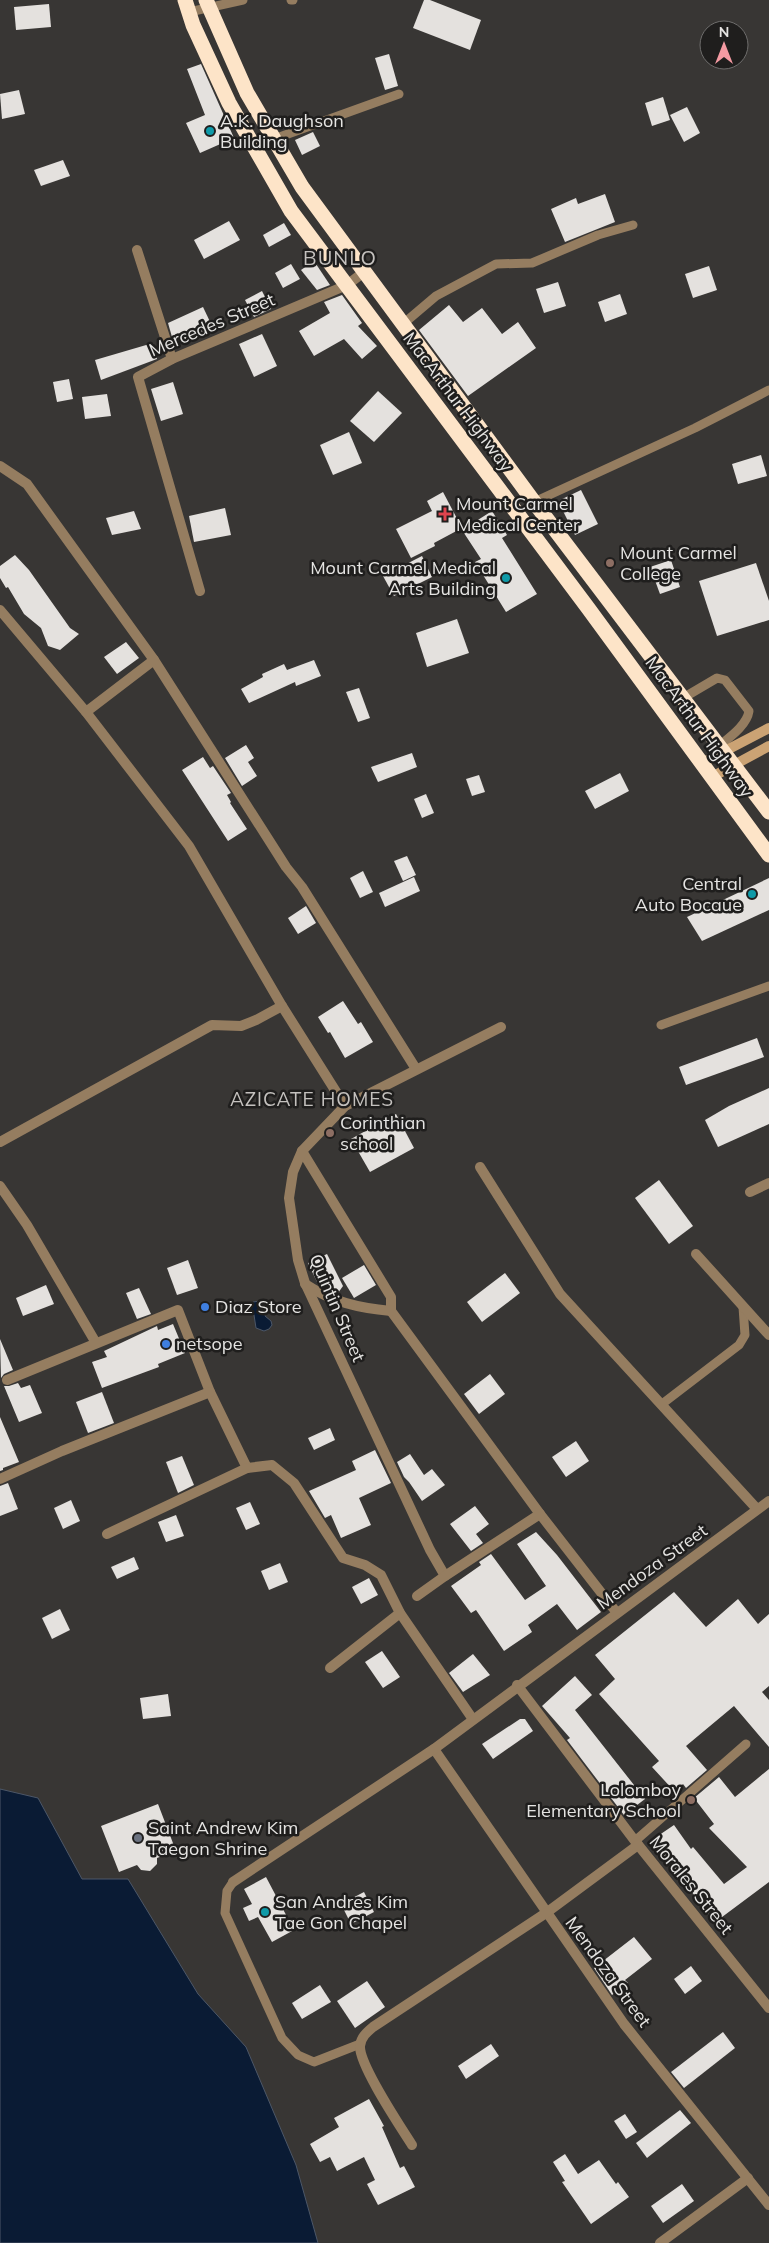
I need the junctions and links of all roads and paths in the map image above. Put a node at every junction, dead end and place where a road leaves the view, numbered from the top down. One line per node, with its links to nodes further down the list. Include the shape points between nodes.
1 (243, 0): 2 (lane)
2 (207, 4): 3 (lane); 5 (highway, MacArthur Highway, via 247,93)
3 (187, 6): 6 (highway, MacArthur Highway, via 229,103)
4 (399, 94): 5 (lane)
5 (274, 139): 6 (lane); 9 (highway, MacArthur Highway, via 302,187)
6 (255, 149): 10 (highway, MacArthur Highway, via 291,211)
7 (634, 225): 11 (lane, via 598,234 532,263 496,264 436,296)
8 (137, 250): 12 (street)
9 (364, 272): 10 (street, Mercedes Street); 11 (highway, MacArthur Highway)
10 (347, 285): 12 (street, Mercedes Street); 24 (highway, MacArthur Highway)
11 (403, 324): 15 (highway, MacArthur Highway)
12 (172, 359): 16 (street, Mercedes Street, via 138,377)
13 (769, 390): 15 (lane)
14 (0, 466): 18 (street, via 27,484)
15 (534, 502): 19 (highway, MacArthur Highway)
16 (200, 591)
17 (0, 610): 20 (street)
18 (154, 660): 20 (street); 33 (street)
19 (683, 698): 23 (highway, MacArthur Highway); 23 (lane, via 717,678 725,680 749,711)
20 (86, 712): 30 (street, via 189,846)
21 (769, 728): 23 (street)
22 (769, 746): 25 (street)
23 (722, 749): 24 (street); 25 (highway, MacArthur Highway)
24 (702, 763): 26 (highway, MacArthur Highway)
25 (735, 765): 26 (street); 27 (highway, MacArthur Highway)
26 (712, 777): 28 (highway, MacArthur Highway)
27 (769, 812)
28 (769, 855)
29 (769, 986): 31 (lane)
30 (282, 1006): 34 (street); 35 (street, via 241,1026 212,1025)
31 (661, 1025)
32 (501, 1027): 33 (street, Quintin Street)
33 (416, 1069): 34 (street, Quintin Street)
34 (345, 1106): 36 (street, Quintin Street)
35 (0, 1142)
36 (302, 1151): 42 (street, Quintin Street, via 293,1172 289,1198); 44 (street, via 391,1297)
37 (480, 1166): 49 (street, via 560,1294)
38 (769, 1183): 40 (street)
39 (0, 1186): 46 (street, via 27,1225)
40 (750, 1192)
41 (696, 1254): 43 (street)
42 (305, 1284): 44 (street, via 340,1302); 56 (street, Quintin Street)
43 (743, 1307): 45 (street); 49 (lane, via 745,1335 739,1345)
44 (391, 1311): 54 (street)
45 (769, 1335)
46 (96, 1343): 47 (street); 48 (street, via 178,1310)
47 (7, 1380)
48 (210, 1392): 50 (street); 51 (street)
49 (662, 1404): 53 (street)
50 (248, 1468): 55 (street); 58 (street, via 272,1465 294,1483 343,1558 365,1565 381,1575)
51 (0, 1479)
52 (769, 1501): 53 (street, Mendoza Street)
53 (757, 1509): 59 (street, Mendoza Street)
54 (540, 1514): 56 (street); 59 (street)
55 (107, 1534)
56 (445, 1576): 57 (street)
57 (417, 1596)
58 (400, 1613): 60 (street); 62 (street)
59 (617, 1613): 61 (street, Mendoza Street)
60 (330, 1668)
61 (517, 1685): 62 (street, Mendoza Street); 65 (street, Morales Street)
62 (472, 1718): 64 (street, Mendoza Street)
63 (746, 1744): 65 (lane)
64 (434, 1749): 66 (street, Mendoza Street); 67 (street, Mendoza Street)
65 (636, 1843): 67 (street); 68 (street, Morales Street)
66 (233, 1882): 69 (lane, via 227,1891 225,1913 282,2038 298,2055 314,2062)
67 (546, 1913): 69 (street, via 372,2026); 71 (street, Mendoza Street, via 624,2024)
68 (769, 2008)
69 (360, 2044): 70 (street, via 366,2066)
70 (412, 2145)
71 (748, 2178): 72 (street, Mendoza Street); 73 (street)
72 (769, 2205)
73 (660, 2243)

